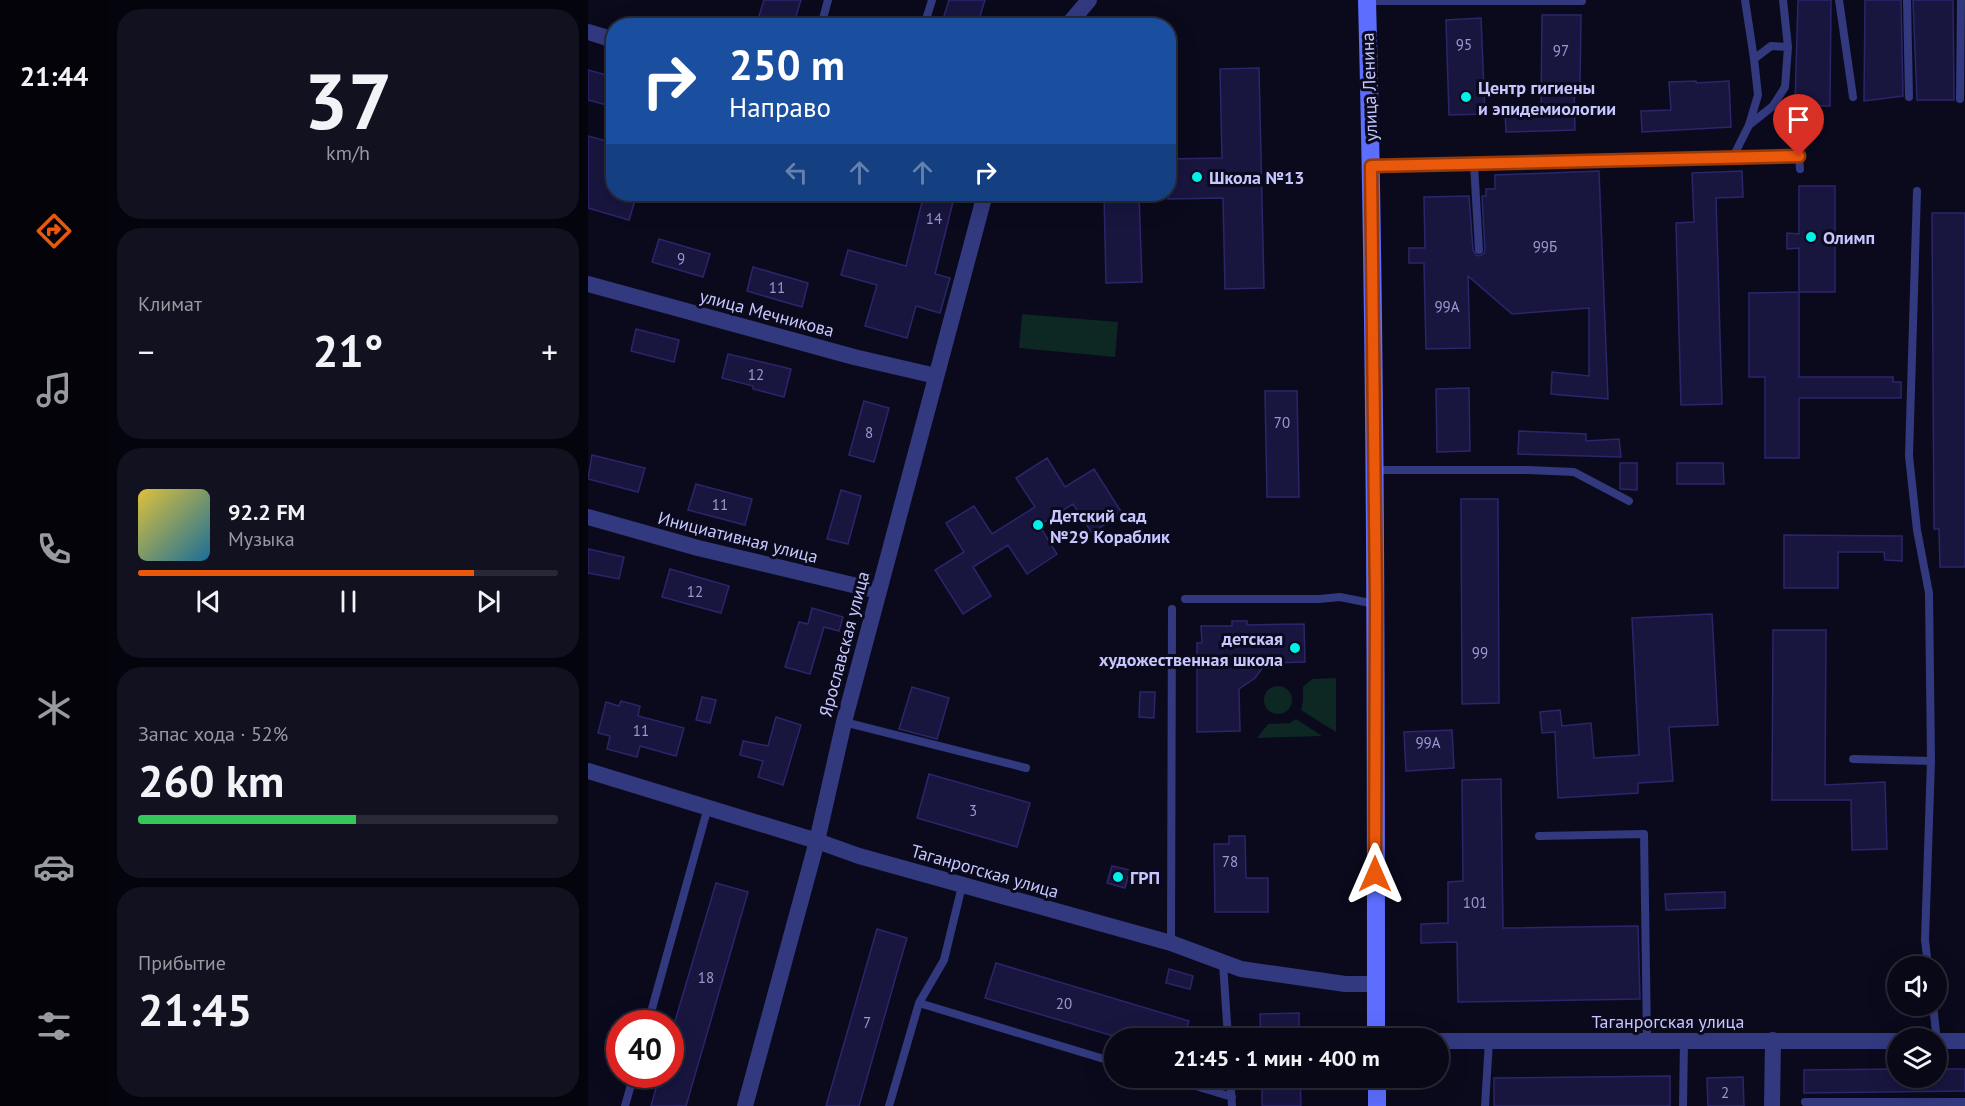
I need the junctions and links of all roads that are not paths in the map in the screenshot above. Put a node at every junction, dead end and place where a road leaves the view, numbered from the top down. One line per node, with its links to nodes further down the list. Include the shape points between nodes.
1 (828, 0): 11 (lane)
2 (932, 0): 12 (lane)
3 (1089, 0): 13 (street)
4 (1745, 0): 17 (lane)
5 (1783, 0): 16 (lane)
6 (1839, 0): 18 (lane)
7 (1907, 0): 19 (lane)
8 (1960, 0): 20 (lane)
9 (1367, 1): 10 (lane); 24 (street, улица Ленина)
10 (1582, 1)
11 (823, 18)
12 (926, 18)
13 (1074, 18)
14 (588, 32): 15 (street)
15 (606, 38)
16 (1788, 46): 17 (lane, via 1771,46); 21 (lane, via 1785,87 1773,106)
17 (1754, 59): 21 (lane, via 1758,94)
18 (1853, 97)
19 (1909, 97)
20 (1960, 99)
21 (1749, 124): 22 (lane)
22 (1732, 159): 23 (lane); 25 (lane, via 1799,156)
23 (1474, 164): 24 (lane); 28 (lane)
24 (1371, 166): 31 (street, улица Ленина)
25 (1800, 169)
26 (1917, 191): 40 (lane, via 1909,456 1929,593)
27 (983, 201): 30 (street, Ярославская улица)
28 (1479, 250)
29 (588, 284): 30 (street, улица Мечникова)
30 (936, 376): 34 (street, Ярославская улица)
31 (1374, 470): 32 (lane, via 1574,472); 36 (street, улица Ленина)
32 (1629, 501)
33 (588, 517): 34 (street, Инициативная улица)
34 (878, 591): 38 (street, Ярославская улица)
35 (1185, 599): 36 (lane, via 1340,597)
36 (1376, 604): 50 (street, улица Ленина)
37 (1172, 609): 47 (lane)
38 (844, 722): 41 (lane); 45 (street, Ярославская улица)
39 (1853, 759): 40 (lane)
40 (1931, 761): 48 (lane)
41 (1026, 768)
42 (588, 771): 43 (street, Таганрогская улица)
43 (708, 806): 45 (street, Таганрогская улица); 52 (lane)
44 (1539, 836): 55 (lane, via 1644,834)
45 (817, 840): 46 (street, Таганрогская улица); 71 (street, Ярославская улица)
46 (962, 886): 47 (street, Таганрогская улица); 51 (lane, via 944,960)
47 (1170, 944): 49 (street, Таганрогская улица)
48 (1927, 956)
49 (1223, 963): 50 (street, Таганрогская улица, via 1345,984); 53 (lane)
50 (1376, 984): 54 (street, улица Ленина)
51 (919, 1003): 63 (lane); 72 (lane)
52 (652, 1010)
53 (1227, 1028)
54 (1376, 1028)
55 (1647, 1040): 56 (street, Таганрогская улица); 59 (street, Таганрогская улица)
56 (1684, 1040): 57 (street, Таганрогская улица); 75 (lane)
57 (1773, 1040): 60 (street, Таганрогская улица); 76 (street)
58 (1449, 1041): 59 (street, Таганрогская улица)
59 (1489, 1041): 74 (lane)
60 (1887, 1041)
61 (1947, 1041): 62 (street)
62 (1965, 1041)
63 (1104, 1059)
64 (630, 1088): 70 (lane)
65 (1196, 1088): 67 (lane)
66 (1377, 1088): 73 (street)
67 (1232, 1101)
68 (1805, 1102): 69 (lane)
69 (1965, 1102)
70 (625, 1106)
71 (745, 1106)
72 (889, 1106)
73 (1377, 1106)
74 (1485, 1106)
75 (1683, 1106)
76 (1772, 1106)

